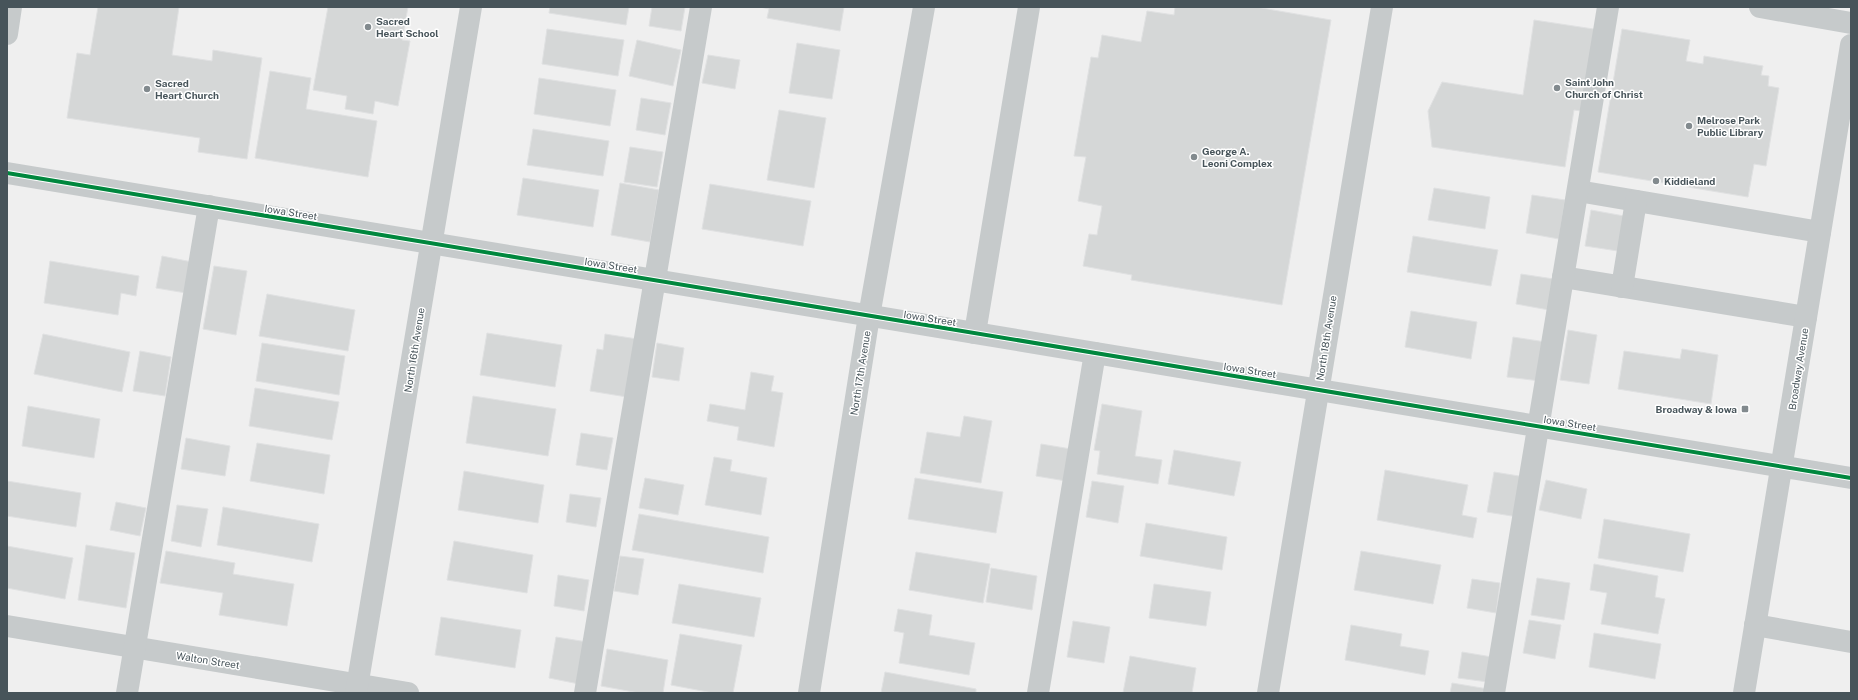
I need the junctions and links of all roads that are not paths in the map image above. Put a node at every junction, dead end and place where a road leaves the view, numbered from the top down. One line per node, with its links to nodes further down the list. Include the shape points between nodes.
1 (11, 7): 10 (street)
2 (471, 7): 17 (street, North 16th Avenue)
3 (701, 7): 19 (street)
4 (924, 7): 21 (street, North 17th Avenue)
5 (1029, 7): 23 (street)
6 (1382, 7): 25 (street, North 18th Avenue)
7 (1608, 7): 13 (street)
8 (1760, 7): 9 (street)
9 (1851, 23)
10 (7, 34)
11 (1851, 45): 16 (street, Broadway Avenue)
12 (7, 173): 15 (street, Iowa Street)
13 (1578, 191): 14 (street); 18 (street)
14 (1636, 201): 16 (street); 20 (street)
15 (209, 206): 17 (street, Iowa Street); 32 (street)
16 (1820, 232): 22 (street, Broadway Avenue)
17 (431, 243): 19 (street, Iowa Street); 33 (street, North 16th Avenue)
18 (1563, 277): 20 (street); 26 (street)
19 (655, 280): 21 (street, Iowa Street); 36 (street)
20 (1622, 287): 22 (street)
21 (869, 316): 23 (street, Iowa Street); 37 (street, North 17th Avenue)
22 (1806, 317): 27 (street, Broadway Avenue)
23 (975, 333): 24 (street, Iowa Street)
24 (1095, 353): 25 (street, Iowa Street); 38 (street)
25 (1318, 390): 26 (street, Iowa Street); 39 (street, North 18th Avenue)
26 (1538, 426): 27 (street, Iowa Street); 40 (street)
27 (1782, 466): 28 (street, Iowa Street); 29 (street, Broadway Avenue)
28 (1851, 478)
29 (1755, 625): 31 (street); 41 (street, Broadway Avenue)
30 (7, 626): 32 (street, Walton Street)
31 (1851, 642)
32 (135, 648): 33 (street, Walton Street); 34 (street)
33 (357, 689): 35 (street, Walton Street)
34 (127, 693)
35 (408, 693)
36 (585, 693)
37 (809, 693)
38 (1038, 693)
39 (1268, 693)
40 (1494, 693)
41 (1744, 693)

